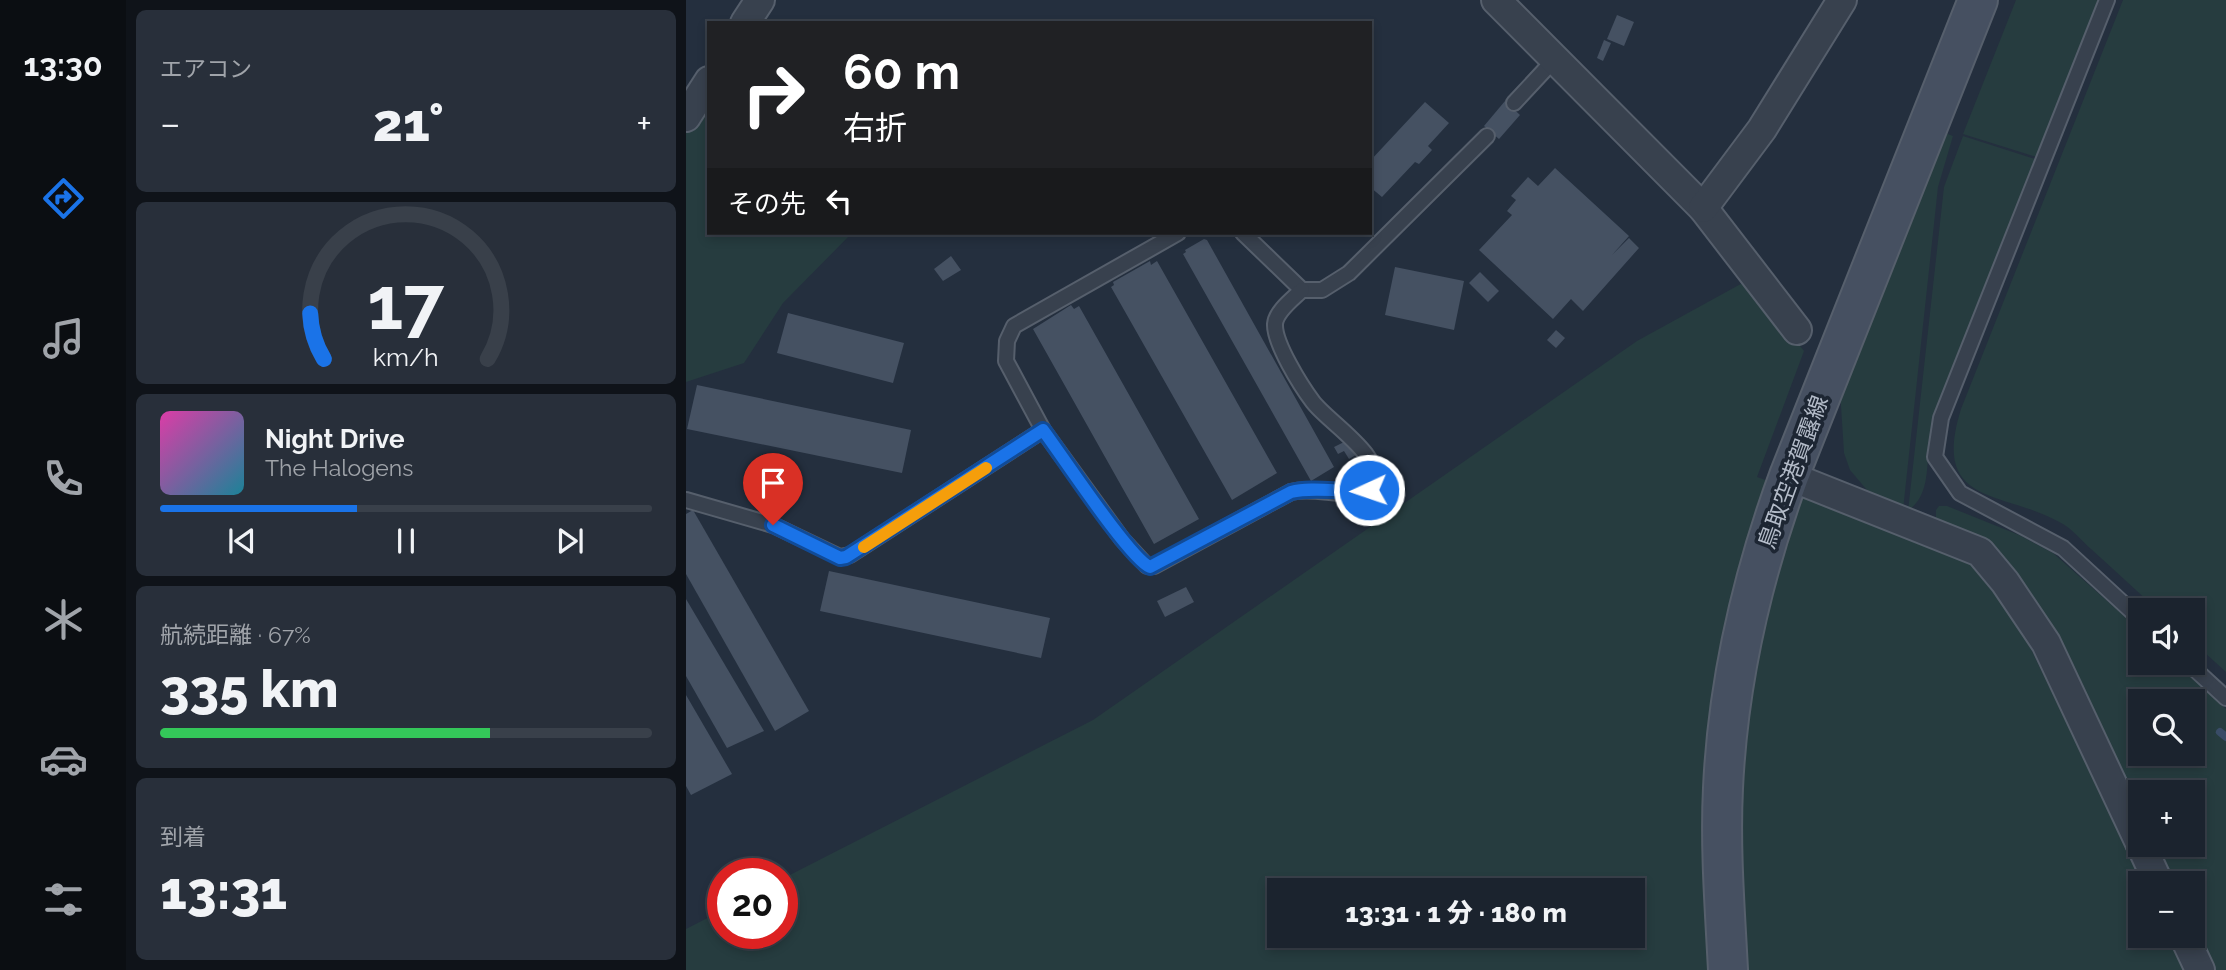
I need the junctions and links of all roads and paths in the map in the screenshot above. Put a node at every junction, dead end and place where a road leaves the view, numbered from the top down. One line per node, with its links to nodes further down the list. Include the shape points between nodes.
1 (760, 0): 6 (street)
2 (1496, 0): 7 (street)
3 (1842, 0): 12 (street, via 1762,129)
4 (1979, 0): 18 (main road, 鳥取空港賀露線)
5 (2107, 0): 20 (lane, via 1941,418 1935,457 1960,494 2063,548)
6 (746, 21)
7 (1554, 60): 9 (lane); 12 (street)
8 (707, 84): 10 (street)
9 (1514, 103)
10 (686, 117)
11 (1487, 136): 15 (lane, via 1349,273 1322,290)
12 (1703, 208): 16 (street)
13 (1174, 235): 17 (lane, via 1014,326 1006,361)
14 (1245, 235): 15 (lane)
15 (1302, 290): 17 (lane, via 1277,316 1278,338 1314,403 1353,438 1376,473 1375,487 1291,492 1150,567 1141,563 1122,539)
16 (1797, 330)
17 (1043, 430): 19 (lane, via 846,557 773,525)
18 (1789, 476): 23 (street, via 1980,552 2046,643); 25 (main road, 鳥取空港賀露線, via 1750,602 1730,714 1722,827)
19 (686, 500)
20 (2128, 608)
21 (2202, 675): 22 (lane)
22 (2226, 698)
23 (2128, 816)
24 (2190, 948): 26 (street)
25 (1728, 970)
26 (2200, 970)

